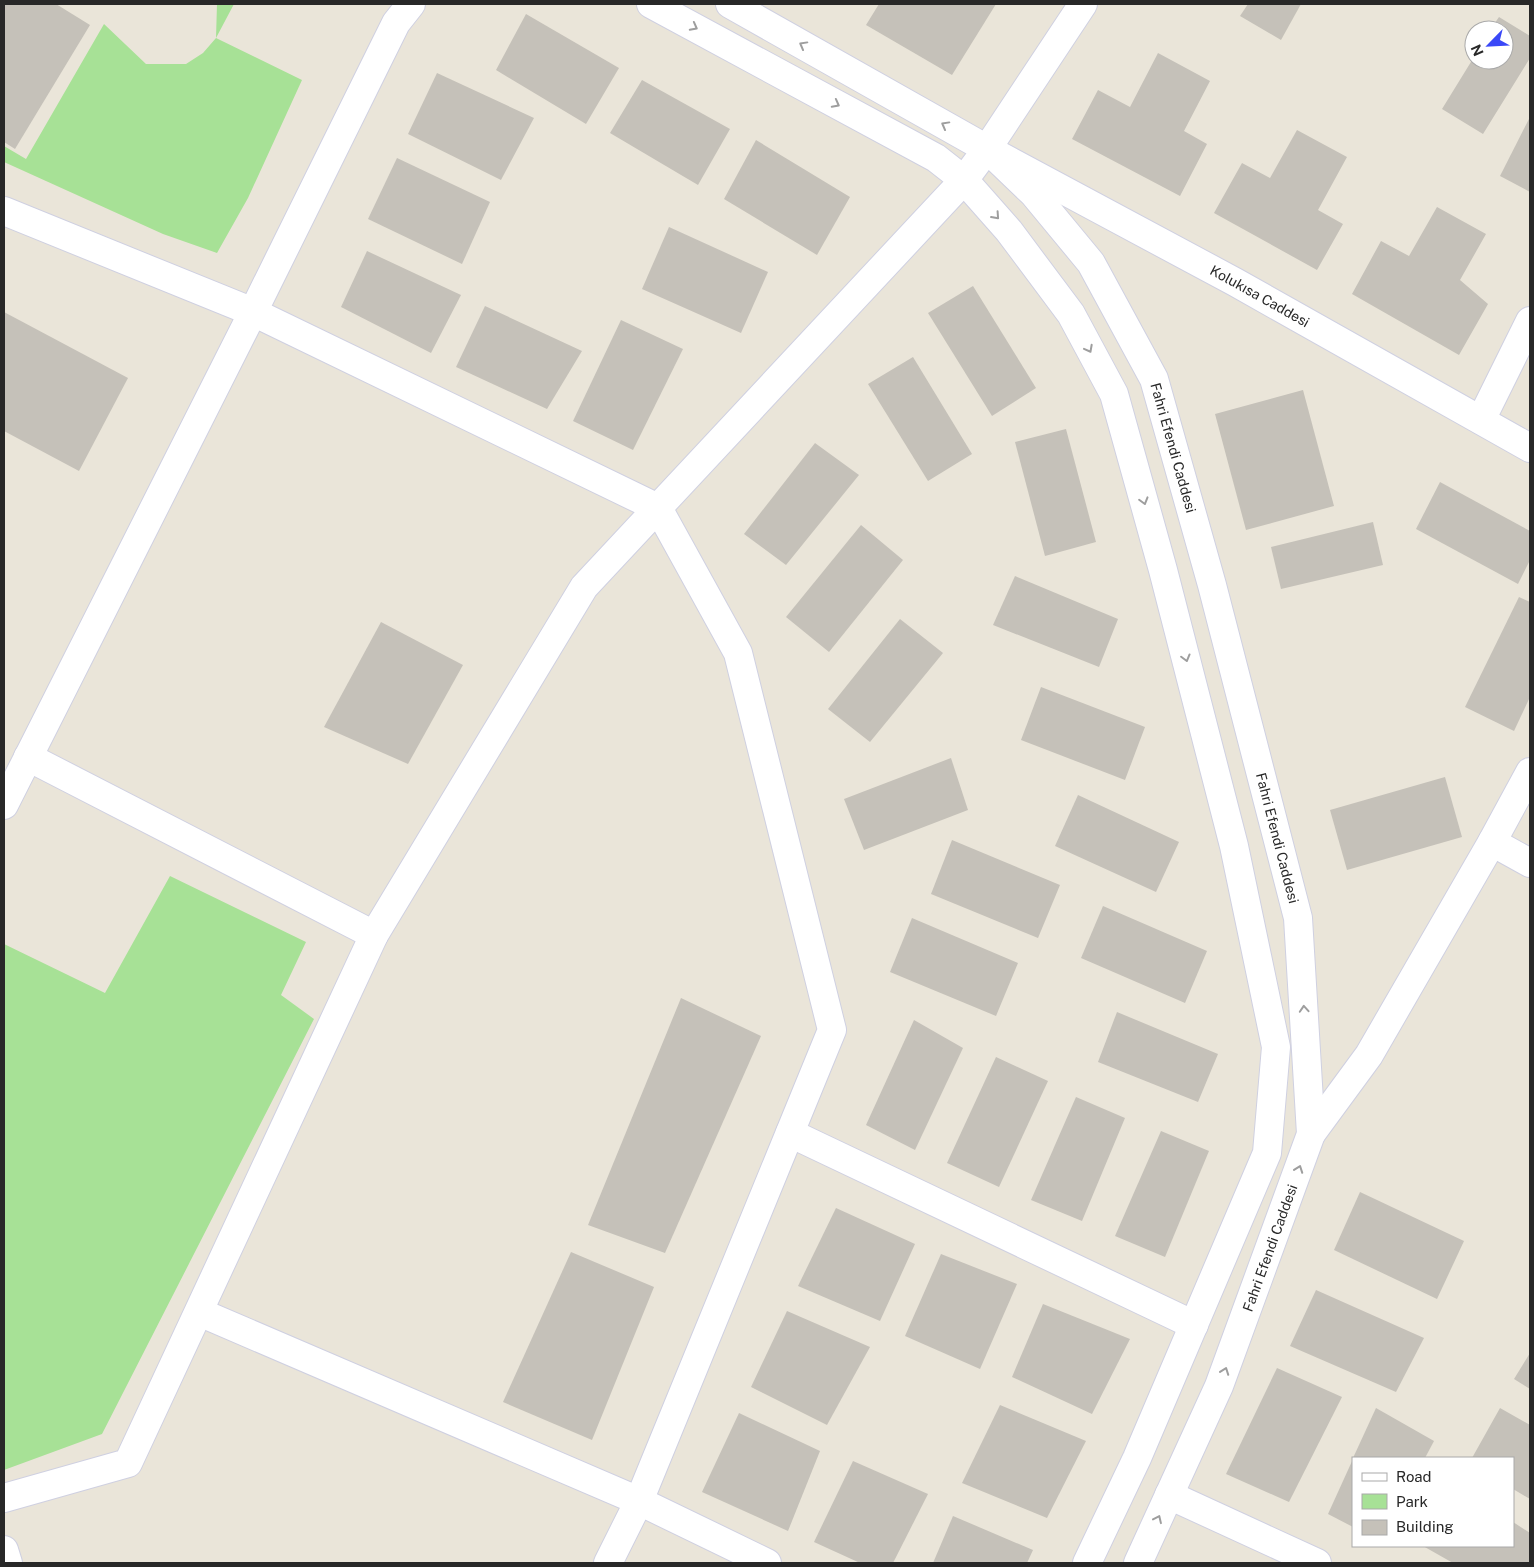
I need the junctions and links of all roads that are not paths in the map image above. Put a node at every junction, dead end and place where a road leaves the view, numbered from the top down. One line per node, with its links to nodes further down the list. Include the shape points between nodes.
1 (651, 4): 6 (street, one-way to 6, via 936,158)
2 (730, 4): 5 (street, one-way to 2)
3 (1083, 4): 5 (street)
4 (402, 10): 8 (street)
5 (987, 148): 6 (street); 10 (street, Kolukısa Caddesi); 20 (street, Fahri Efendi Caddesi, one-way to 5, via 1298,918 1212,585 1154,379 1091,263 1034,194)
6 (964, 180): 12 (street); 22 (street, one-way to 22, via 1010,231 1071,314 1114,394 1234,846 1276,1047 1268,1153)
7 (4, 211): 8 (street)
8 (253, 312): 12 (street); 13 (street)
9 (1530, 321): 10 (street)
10 (1480, 420): 11 (street, Kolukısa Caddesi)
11 (1530, 448)
12 (658, 508): 18 (street, via 584,587); 19 (street, via 738,653 832,1030)
13 (28, 757): 15 (street); 18 (street)
14 (1530, 772): 16 (street)
15 (7, 792)
16 (1492, 842): 17 (street); 20 (street, via 1369,1055)
17 (1530, 863)
18 (374, 935): 21 (street)
19 (790, 1133): 22 (street); 25 (street)
20 (1311, 1134): 23 (street, Fahri Efendi Caddesi, one-way to 20, via 1219,1386)
21 (199, 1312): 24 (street, via 128,1463); 25 (street)
22 (1194, 1325): 30 (street, via 1137,1458)
23 (1169, 1495): 31 (street, Fahri Efendi Caddesi, one-way to 23); 32 (street)
24 (4, 1498)
25 (639, 1501): 28 (street); 29 (street)
26 (4, 1550): 27 (street)
27 (8, 1563)
28 (608, 1563)
29 (767, 1563)
30 (1087, 1563)
31 (1138, 1563)
32 (1316, 1563)

